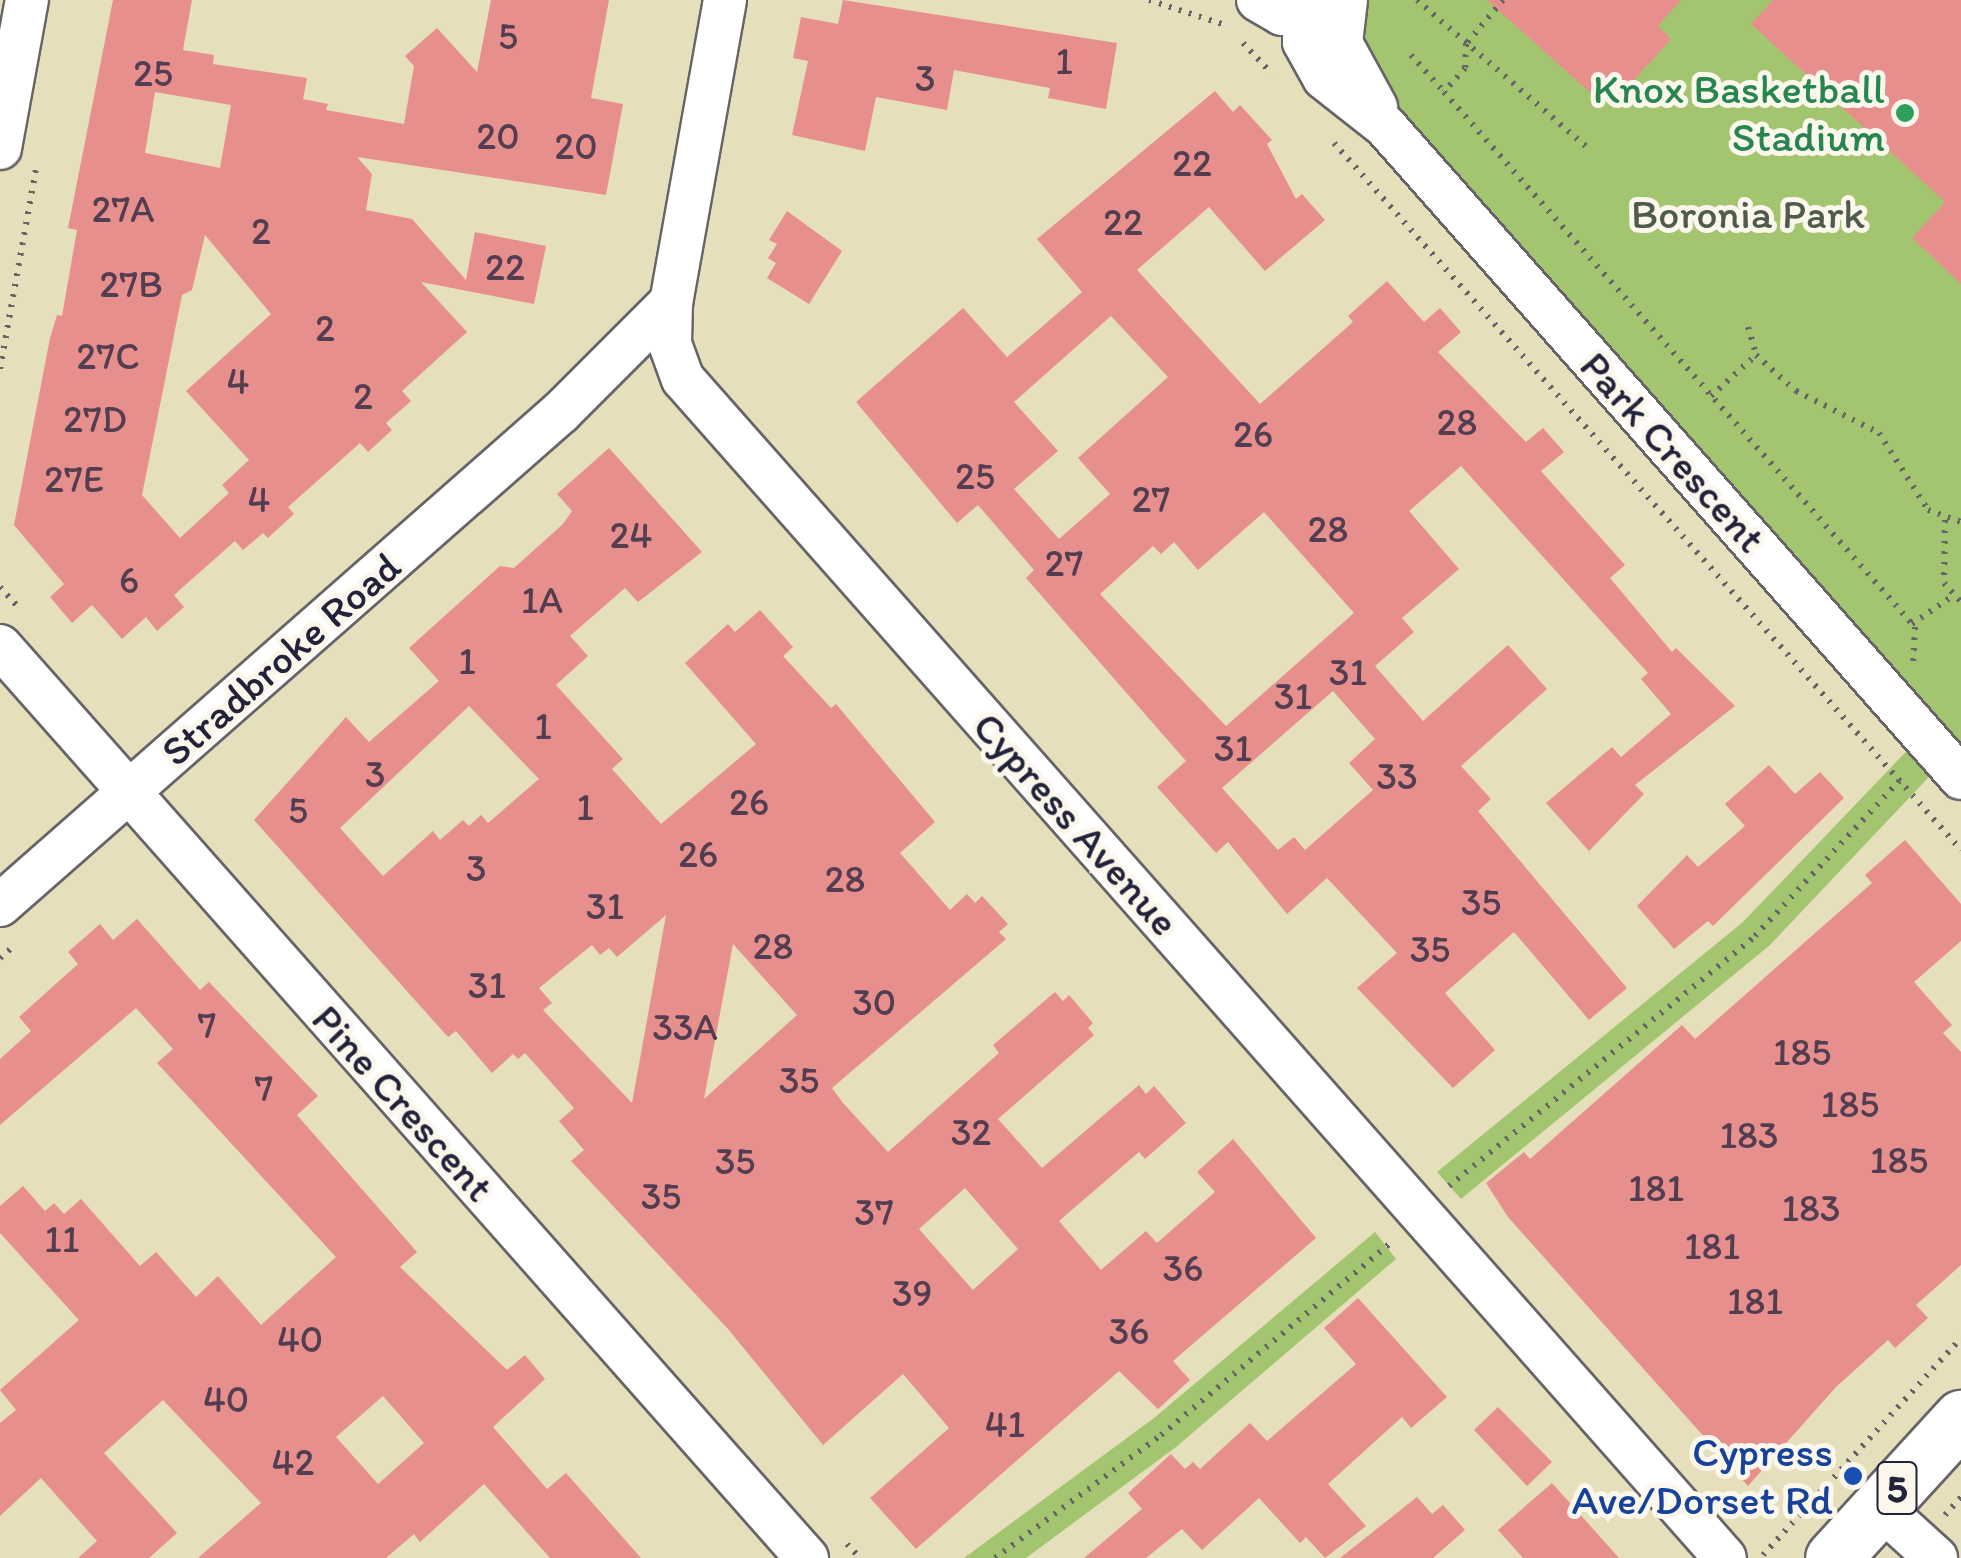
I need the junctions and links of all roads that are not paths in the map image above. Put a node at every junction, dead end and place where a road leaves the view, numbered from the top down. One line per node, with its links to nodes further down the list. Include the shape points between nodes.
1 (27, 0): 5 (street)
2 (725, 0): 6 (street, Cypress Avenue)
3 (1258, 0): 4 (street, via 1282,14)
4 (1324, 5): 10 (street, Park Crescent, via 1315,67 1385,126)
5 (19, 155)
6 (671, 302): 7 (street, Cypress Avenue); 8 (street, Stradbroke Road)
7 (670, 344): 8 (street, Stradbroke Road); 16 (street, Cypress Avenue, via 696,396)
8 (560, 412): 11 (street, Stradbroke Road)
9 (0, 646): 11 (street, Pine Crescent)
10 (1961, 778)
11 (129, 793): 12 (street, Stradbroke Road); 15 (street, Pine Crescent)
12 (0, 905)
13 (1961, 1418): 14 (main road, 5)
14 (1880, 1507): 17 (main road, 5); 18 (street)
15 (807, 1558)
16 (1724, 1558)
17 (1833, 1558)
18 (1936, 1558)

